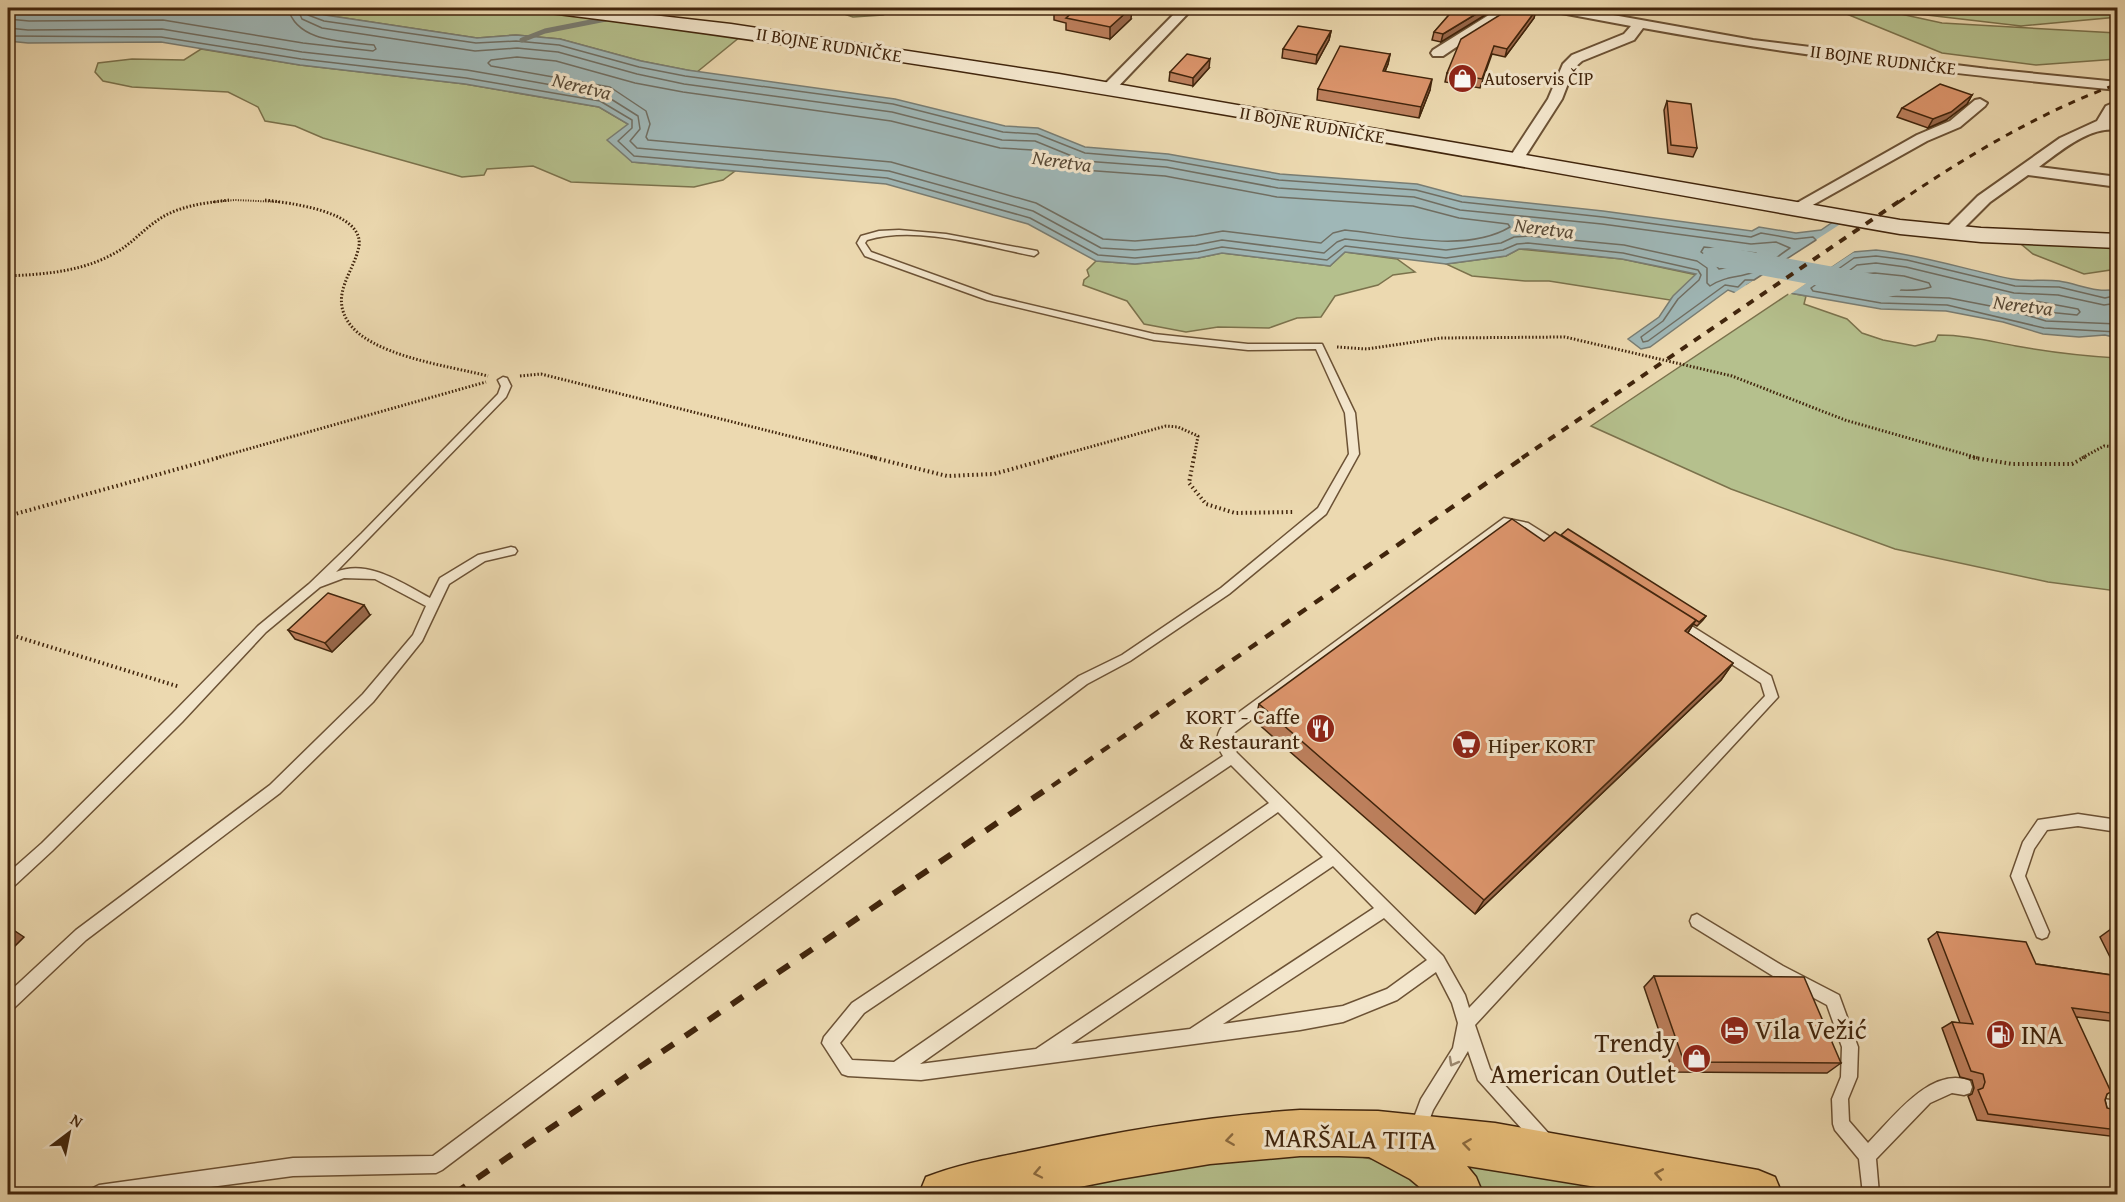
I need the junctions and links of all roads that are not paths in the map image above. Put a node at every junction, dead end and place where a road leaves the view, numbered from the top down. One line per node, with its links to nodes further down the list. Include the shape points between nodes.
1 (550, 8): 8 (street, II BOJNE RUDNIČKE, via 738,31)
2 (1187, 8): 8 (street)
3 (1508, 8): 6 (street)
4 (1556, 8): 5 (street, II BOJNE RUDNIČKE)
5 (1650, 21): 7 (street, II BOJNE RUDNIČKE, via 1753,44); 12 (street, via 1629,37 1577,58 1568,67 1555,99)
6 (1438, 53)
7 (2118, 86)
8 (1107, 90): 12 (street, II BOJNE RUDNIČKE)
9 (1980, 103): 15 (street, via 1954,124)
10 (2118, 105): 11 (street, via 2111,109)
11 (2110, 125): 13 (street, via 2065,141)
12 (1516, 160): 15 (street, II BOJNE RUDNIČKE)
13 (2027, 170): 14 (street); 16 (street, via 1984,199)
14 (2118, 182)
15 (1796, 208): 16 (street, II BOJNE RUDNIČKE)
16 (1949, 234): 17 (street, II BOJNE RUDNIČKE)
17 (2118, 241)
18 (1034, 253): 42 (lane, via 909,231 874,232 861,243 868,254 990,298 1154,337 1248,347 1319,346 1350,413 1354,454 1322,512 1226,591 1126,658 1083,680 436,1164 293,1167)
19 (503, 380): 21 (lane, via 506,386 502,395)
20 (511, 551): 22 (lane, via 482,558 444,581)
21 (313, 587): 22 (lane, via 343,574 377,576); 27 (lane, via 261,629)
22 (432, 604): 32 (lane, via 418,638 368,698 275,789 81,935)
23 (1232, 757): 24 (lane); 33 (lane, via 1224,746 1224,733 1232,724 1504,522 1524,526 1767,680 1772,697); 36 (lane, via 858,1008 830,1043 848,1068)
24 (1279, 804): 26 (lane); 36 (lane)
25 (2118, 826): 30 (lane, via 2078,820 2043,824 2028,846 2018,876)
26 (1333, 858): 28 (lane); 35 (lane)
27 (8, 882)
28 (1385, 909): 31 (lane); 34 (lane)
29 (1697, 921): 41 (lane, via 1833,1000 1850,1047 1849,1077 1840,1099 1841,1124)
30 (2042, 932)
31 (1438, 961): 33 (lane, via 1459,1000); 34 (lane, via 1392,995 1343,1014)
32 (8, 1003)
33 (1466, 1023): 39 (lane, one-way to 39, via 1460,1051 1427,1105); 40 (lane, via 1484,1074)
34 (1193, 1035): 35 (lane)
35 (1039, 1056): 36 (lane, via 921,1072)
36 (897, 1070)
37 (1965, 1088): 41 (lane, via 1952,1085 1924,1097)
38 (1370, 1135): 39 (main road, MARŠALA TITA); 43 (main road, MARŠALA TITA, one-way to 43, via 1301,1133 1128,1154); 44 (main road, via 1436,1168)
39 (1415, 1137): 40 (main road, MARŠALA TITA, one-way to 39)
40 (1558, 1156): 45 (main road, MARŠALA TITA, one-way to 40)
41 (1867, 1156): 46 (lane)
42 (99, 1194)
43 (943, 1194)
44 (1459, 1194)
45 (1758, 1194)
46 (1871, 1194)

